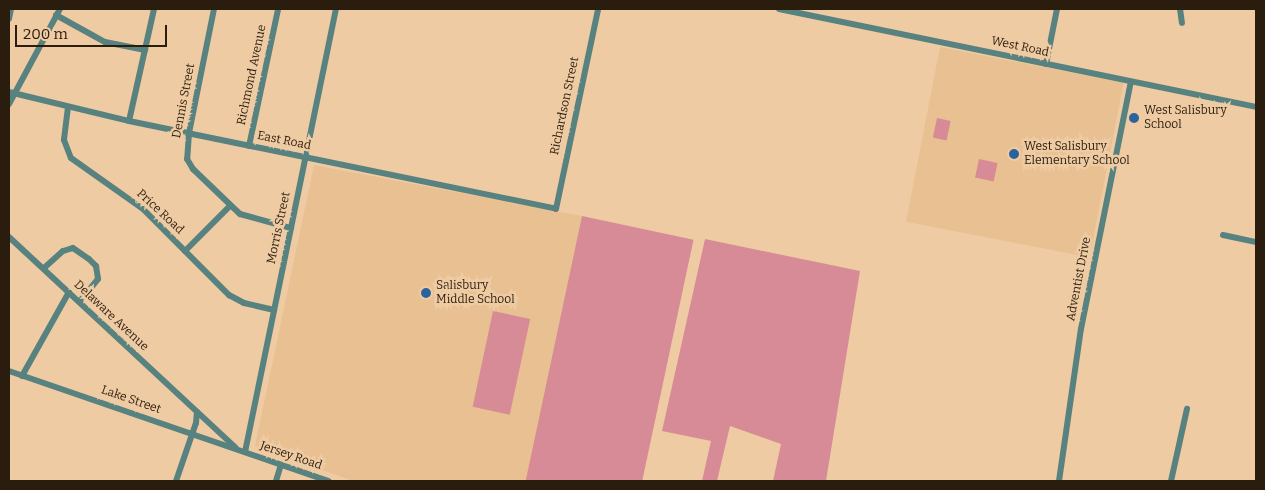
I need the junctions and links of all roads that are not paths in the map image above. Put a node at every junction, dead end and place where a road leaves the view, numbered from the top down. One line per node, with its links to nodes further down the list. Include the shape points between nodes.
1 (11, 9): 11 (street)
2 (154, 9): 13 (street)
3 (214, 9): 21 (street, Dennis Street)
4 (278, 9): 22 (street, Richmond Avenue)
5 (336, 9): 23 (street, Morris Street)
6 (598, 9): 25 (street, Richardson Street)
7 (779, 9): 14 (street, West Road)
8 (1057, 9): 14 (street)
9 (1180, 9): 12 (street)
10 (58, 12): 13 (street, via 105,42); 16 (street)
11 (9, 19)
12 (1182, 23)
13 (145, 50): 20 (street)
14 (1046, 64): 15 (street, West Road)
15 (1131, 82): 19 (street, West Road); 46 (street, Adventist Drive, via 1081,328)
16 (11, 94): 17 (street); 18 (street, East Road)
17 (9, 104)
18 (68, 107): 20 (street, East Road); 30 (street, Price Road, via 64,140 71,158 136,203)
19 (1256, 107)
20 (129, 121): 21 (street, East Road)
21 (189, 133): 22 (street, East Road); 24 (street, Dennis Street, via 187,159)
22 (249, 146): 23 (street, East Road)
23 (305, 156): 25 (street, East Road); 26 (street, Morris Street)
24 (230, 206): 26 (street, Dennis Street, via 248,218); 30 (street)
25 (556, 209)
26 (291, 228): 34 (street, Morris Street)
27 (1223, 235): 29 (street)
28 (9, 236): 31 (street, Delaware Avenue)
29 (1256, 242)
30 (185, 251): 34 (street, Price Road, via 235,300)
31 (44, 268): 32 (street, Delaware Avenue); 33 (street, via 63,251 73,248 96,266 98,279)
32 (69, 292): 33 (street, Delaware Avenue); 36 (street)
33 (80, 301): 38 (street, Delaware Avenue)
34 (274, 310): 41 (street, Morris Street)
35 (9, 371): 36 (street, Lake Street)
36 (22, 376): 39 (street, Lake Street)
37 (1187, 409): 47 (street)
38 (197, 412): 39 (street); 40 (street, Delaware Avenue)
39 (192, 434): 40 (street, Lake Street); 43 (street)
40 (237, 449): 41 (street, Lake Street)
41 (245, 452): 42 (street, Jersey Road)
42 (281, 465): 44 (street); 45 (street, Jersey Road)
43 (176, 481)
44 (276, 481)
45 (329, 481)
46 (1059, 481)
47 (1171, 481)

